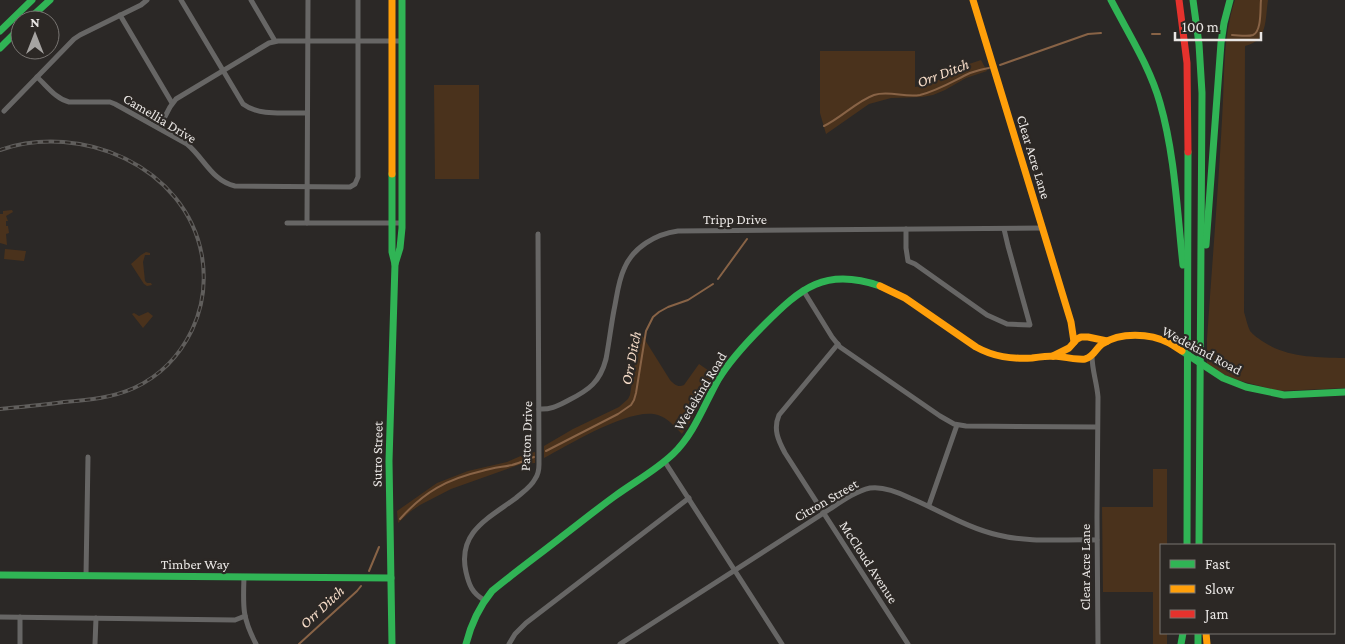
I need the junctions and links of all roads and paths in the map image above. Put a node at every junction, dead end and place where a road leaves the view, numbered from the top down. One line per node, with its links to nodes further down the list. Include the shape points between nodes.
1 (32, 0): 17 (main road)
2 (50, 0): 15 (main road)
3 (148, 0): 16 (street)
4 (181, 0): 25 (street)
5 (251, 0): 20 (street)
6 (308, 0): 19 (street)
7 (358, 0): 21 (street)
8 (392, 0): 22 (main road, Sutro Street)
9 (402, 0): 23 (main road, Sutro Street)
10 (972, 0): 36 (main road, Clear Acre Lane)
11 (1110, 0): 43 (main road, via 1151,77 1160,102 1174,178)
12 (1179, 0): 43 (main road, via 1188,79)
13 (1194, 0): 42 (main road, via 1202,93)
14 (1230, 0): 42 (main road, via 1221,43)
15 (39, 10)
16 (120, 15): 26 (street, via 74,39); 27 (street)
17 (0, 31)
18 (10, 38): 24 (main road)
19 (307, 40): 20 (street); 21 (street); 29 (street)
20 (275, 41): 25 (street)
21 (358, 41): 22 (street); 31 (street, Camellia Drive, via 358,177 350,187)
22 (392, 41): 23 (street); 34 (main road, Sutro Street)
23 (402, 41): 35 (main road, Sutro Street)
24 (0, 48)
25 (223, 71): 27 (street); 29 (street, via 248,108 260,112)
26 (38, 77): 28 (street); 30 (street, Camellia Drive, via 64,101 110,102)
27 (172, 103): 30 (street)
28 (4, 111)
29 (307, 113): 31 (street)
30 (159, 128): 31 (street, Camellia Drive, via 192,148 217,178 228,185)
31 (307, 187): 33 (street)
32 (287, 223): 33 (street)
33 (307, 223): 34 (street)
34 (392, 223): 35 (street); 40 (main road, Sutro Street)
35 (401, 223): 40 (main road, Sutro Street, via 400,250)
36 (1043, 228): 38 (street, Tripp Drive); 44 (main road, Clear Acre Lane)
37 (906, 229): 38 (street, Tripp Drive); 38 (street, via 908,261 987,315 1007,324 1030,325); 54 (street, Tripp Drive, via 678,231 657,236 637,250 624,267 606,359 596,381 584,392 555,408)
38 (1004, 229)
39 (538, 234): 54 (street, Patton Drive)
40 (395, 264): 71 (main road, Sutro Street, via 389,461)
41 (803, 290): 48 (street); 50 (main road, Wedekind Road, via 833,279 860,280 906,298 988,354 1010,358); 58 (main road, Wedekind Road, via 735,356 687,438)
42 (1201, 295): 61 (main road)
43 (1188, 315): 64 (main road)
44 (1071, 322): 45 (main road, Clear Acre Lane); 47 (main road, Clear Acre Lane)
45 (1087, 337): 46 (main road, Wedekind Road); 47 (main road, via 1078,338); 49 (main road, via 1095,346)
46 (1107, 341): 49 (main road, via 1098,346); 53 (main road, Wedekind Road, via 1140,335 1160,339 1222,378 1261,391 1284,395)
47 (1074, 343): 50 (main road, Wedekind Road); 51 (main road, via 1073,352)
48 (838, 344): 55 (street, via 860,362); 62 (street, McCloud Avenue, via 783,409 776,426 780,444)
49 (1093, 355): 51 (main road); 52 (street, Clear Acre Lane)
50 (1053, 356): 51 (main road, Wedekind Road)
51 (1080, 358): 52 (street)
52 (1093, 371): 56 (street, Clear Acre Lane, via 1097,390)
53 (1345, 392)
54 (539, 409): 72 (street, Patton Drive, via 536,478 527,489 476,528 466,546 464,558 468,581 473,592)
55 (957, 425): 56 (street); 60 (street)
56 (1097, 426): 63 (street, Clear Acre Lane)
57 (88, 457): 69 (street)
58 (664, 462): 59 (street); 72 (main road, Wedekind Road, via 502,582)
59 (689, 498): 67 (street); 82 (street, via 526,623)
60 (929, 505): 62 (street, Citron Street, via 889,489 876,488 857,492); 63 (street, Citron Street, via 973,527 1004,537)
61 (1200, 505): 65 (main road); 66 (main road)
62 (824, 512): 67 (street, Citron Street); 85 (street, McCloud Avenue)
63 (1097, 540): 86 (street, Clear Acre Lane)
64 (1186, 544)
65 (1199, 544)
66 (1204, 544)
67 (735, 570): 83 (street, Citron Street); 84 (street)
68 (0, 575): 69 (main road, Timber Way)
69 (86, 576): 70 (main road, Timber Way)
70 (244, 577): 71 (main road, Timber Way); 73 (street)
71 (391, 578): 80 (main road, Sutro Street)
72 (484, 600): 81 (main road, Wedekind Road, via 471,624)
73 (244, 616): 76 (street, via 235,620); 79 (street)
74 (0, 617): 75 (street)
75 (20, 617): 76 (street); 77 (street)
76 (96, 618): 78 (street)
77 (20, 644)
78 (95, 644)
79 (256, 644)
80 (392, 644)
81 (466, 644)
82 (509, 644)
83 (620, 644)
84 (781, 644)
85 (908, 644)
86 (1098, 644)

